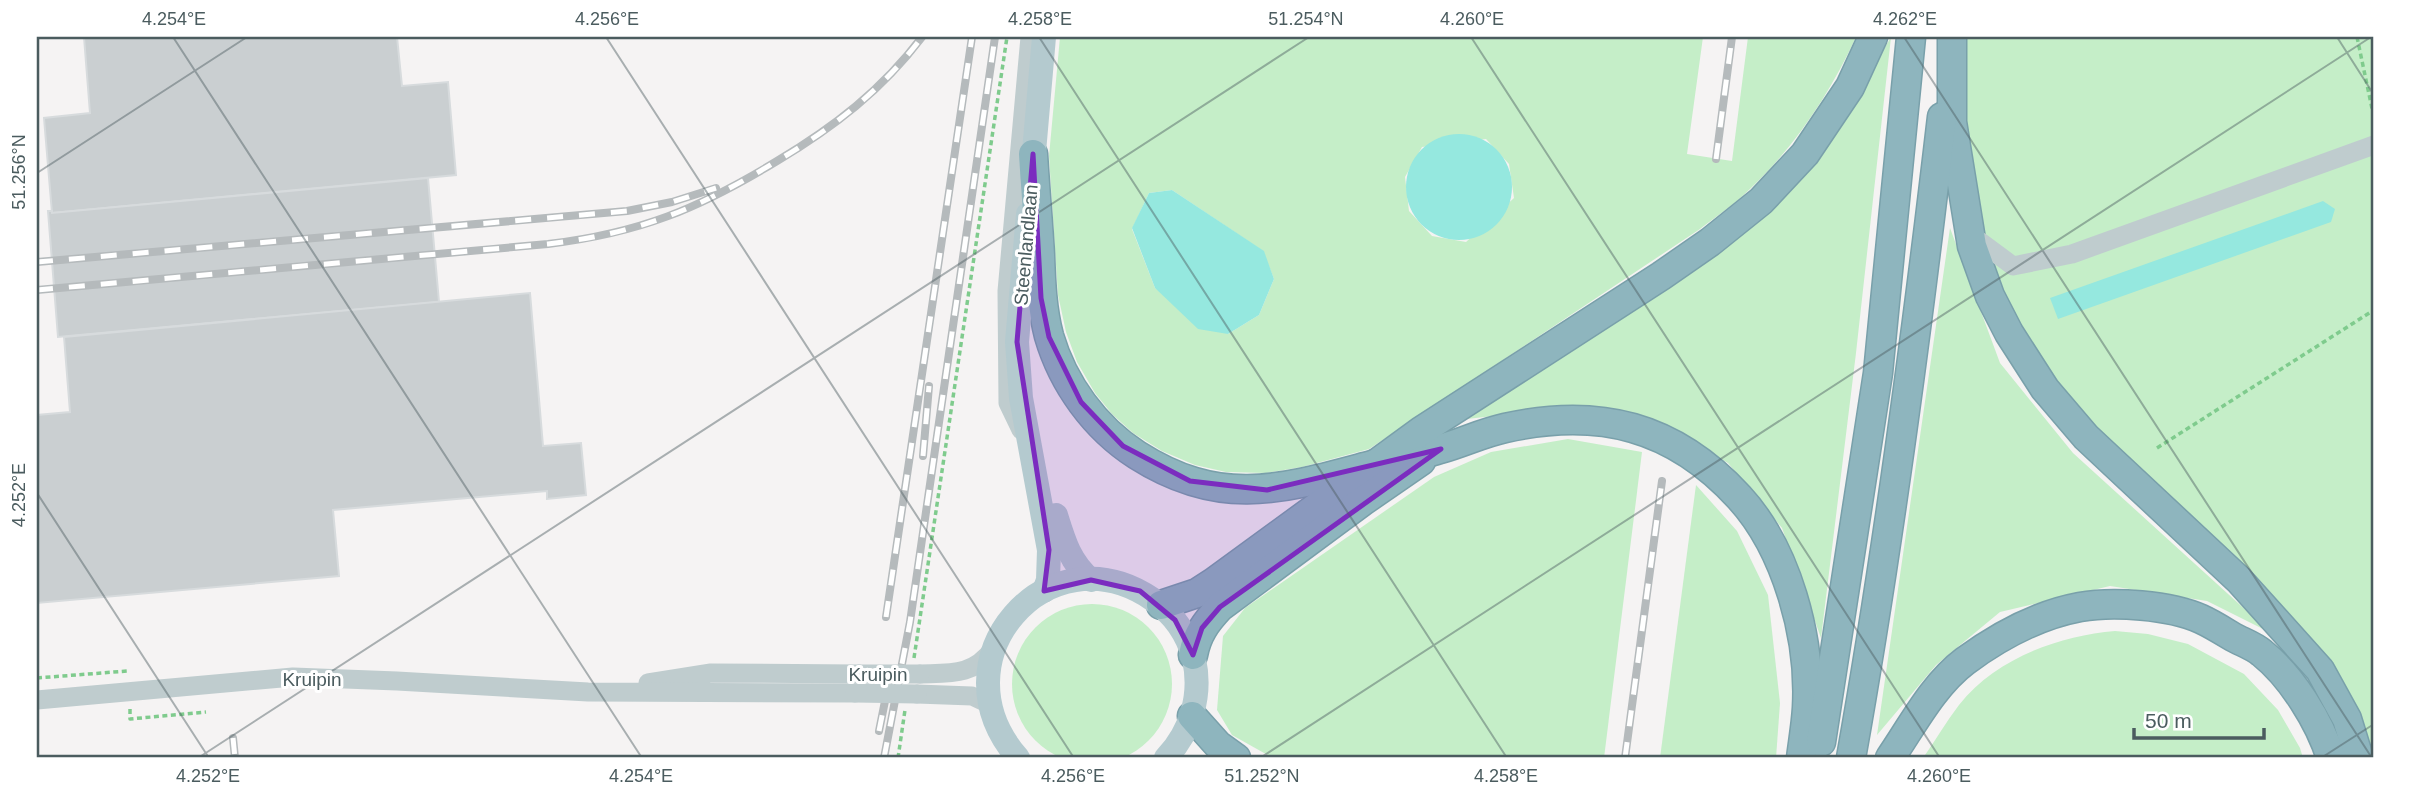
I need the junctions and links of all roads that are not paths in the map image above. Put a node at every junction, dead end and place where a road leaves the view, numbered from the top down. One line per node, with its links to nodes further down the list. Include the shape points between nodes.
1 (1030, 37): 10 (street, via 1007,291 1008,402)
2 (1044, 37): 7 (main road, Steenlandlaan)
3 (1873, 37): 11 (highway, via 1850,86 1805,154 1761,201 1661,276)
4 (1910, 37): 25 (highway, via 1878,373)
5 (1951, 37): 8 (highway, via 1952,122); 26 (highway, via 1913,363)
6 (2374, 145): 8 (street, via 2072,254 2013,266)
7 (1033, 154): 10 (main road, Steenlandlaan, via 1017,342 1021,398); 11 (highway, via 1041,298 1049,337 1062,369 1100,426 1154,466 1223,489 1293,486)
8 (1970, 234): 29 (highway, via 1990,296 2045,388 2086,437 2239,580 2320,670 2347,719)
9 (1441, 449): 11 (highway); 16 (highway, via 1408,468 1220,607 1202,628); 24 (highway, via 1505,428 1581,418 1662,438 1706,464 1749,508 1769,537 1786,577 1805,661 1807,706)
10 (1032, 453): 12 (main road, Steenlandlaan, via 1066,549); 13 (main road, Steenlandlaan, via 1049,550)
11 (1373, 465): 14 (highway, via 1214,582)
12 (1091, 580): 13 (main road); 14 (main road, via 1116,582)
13 (1044, 591): 15 (main road, via 1018,610)
14 (1161, 605): 16 (main road, via 1186,636)
15 (993, 649): 17 (street, Kruipin, via 980,664); 19 (main road, via 988,667)
16 (1193, 655): 20 (main road, via 1197,686)
17 (914, 686): 18 (street, Kruipin, bridge, via 857,683 588,692 293,677); 19 (street, via 972,696)
18 (37, 700)
19 (989, 704): 21 (main road, via 995,725)
20 (1192, 716): 22 (main road); 23 (highway)
21 (1017, 758)
22 (1166, 758)
23 (1236, 758)
24 (1801, 758)
25 (1818, 758)
26 (1852, 758)
27 (1890, 758): 28 (highway, via 1939,686 1980,650 2034,620 2115,603 2198,618 2261,652 2300,694 2325,737)
28 (2331, 758)
29 (2359, 758)

